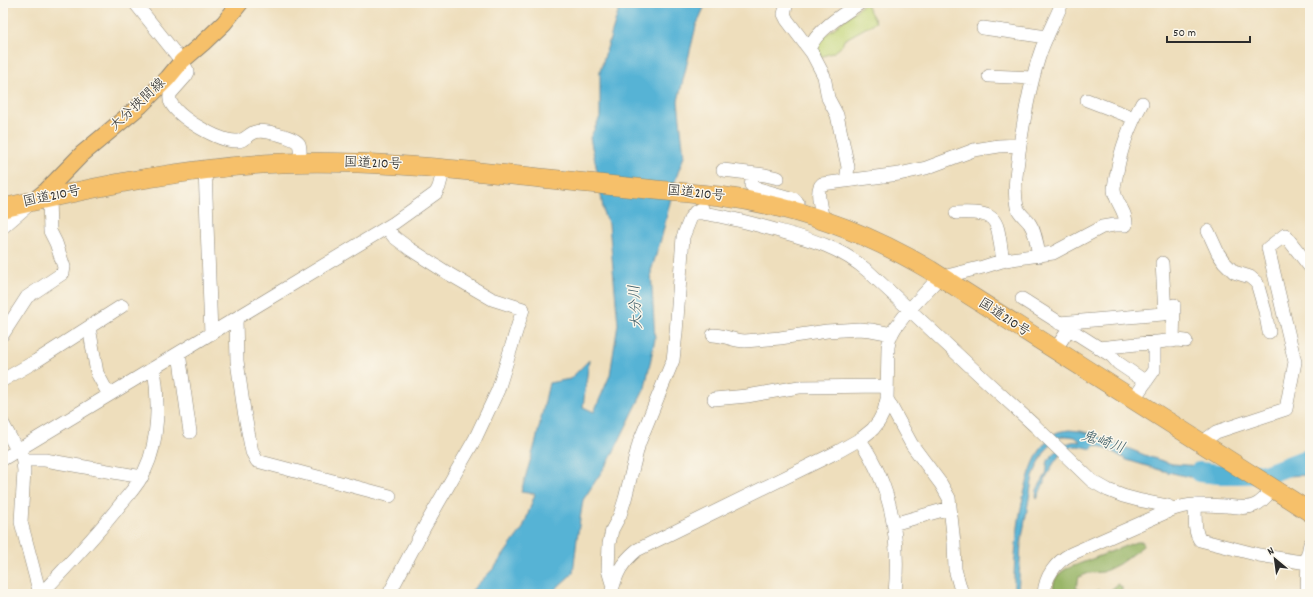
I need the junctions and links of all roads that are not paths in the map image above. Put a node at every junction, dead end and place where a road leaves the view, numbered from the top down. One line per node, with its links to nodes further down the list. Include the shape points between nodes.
1 (135, 3): 9 (street)
2 (787, 3): 8 (street, via 784,14 786,20)
3 (860, 3): 8 (street, via 827,27)
4 (1062, 3): 7 (street)
5 (235, 5): 9 (main road, 大分挾間線, via 220,27)
6 (983, 28): 7 (street)
7 (1047, 37): 11 (street)
8 (809, 49): 22 (street, via 822,70 828,98 836,115 848,167)
9 (182, 61): 16 (street, via 187,75 170,94 171,103 181,114 213,136 240,141 254,132 262,131 295,141 300,147); 23 (main road, 大分挾間線, via 141,105 82,154)
10 (989, 76): 11 (street)
11 (1033, 78): 15 (street)
12 (1087, 100): 14 (street)
13 (1142, 103): 14 (street)
14 (1134, 118): 32 (street, via 1123,146 1114,186 1126,225 1102,227 1058,252)
15 (1020, 145): 22 (street, via 974,150 910,172); 32 (street, via 1016,181 1017,207 1032,228)
16 (300, 163): 17 (highway, 国道210号, via 368,163); 18 (highway, 国道210号)
17 (444, 168): 24 (highway, 国道210号, via 504,174); 30 (street, via 436,193)
18 (205, 169): 23 (highway, 国道210号); 46 (street)
19 (723, 170): 20 (street)
20 (753, 174): 21 (street); 26 (street, via 751,185 794,199 798,203)
21 (778, 178)
22 (846, 181): 28 (street, via 825,183 820,186 818,190)
23 (40, 200): 25 (highway, 国道210号); 29 (street); 43 (street, via 64,267 63,273 27,297)
24 (695, 203): 26 (highway, 国道210号, via 732,198); 39 (street, via 710,214 819,242 850,256); 75 (street, via 683,237 673,360 639,443 625,499 608,544 608,570)
25 (3, 208)
26 (796, 212): 28 (highway, 国道210号)
27 (956, 213): 33 (street, via 976,213 992,218 997,223)
28 (821, 220): 36 (highway, 国道210号, via 886,246)
29 (3, 227)
30 (387, 228): 41 (street); 77 (street, via 410,249 449,274 492,299 522,309 498,390 475,439)
31 (1208, 231): 45 (street, via 1224,262 1234,272 1257,283)
32 (1039, 256): 33 (street)
33 (1003, 261): 36 (street)
34 (1162, 263): 40 (street)
35 (1310, 267): 63 (street, via 1285,235 1268,248 1295,362 1286,409 1216,432 1208,438)
36 (942, 278): 39 (street); 51 (highway, 国道210号)
37 (1022, 299): 42 (street)
38 (122, 306): 44 (street)
39 (909, 310): 47 (street); 71 (street, via 1092,481 1123,496 1168,506)
40 (1171, 310): 42 (street); 49 (street, via 1180,341)
41 (236, 319): 46 (street); 68 (street, via 237,361 244,411 252,452 257,461)
42 (1064, 326): 50 (street); 51 (street)
43 (5, 327)
44 (89, 327): 54 (street); 57 (street, via 97,373)
45 (1269, 332)
46 (211, 334): 52 (street)
47 (892, 334): 48 (street, via 859,329 746,342); 56 (street, via 888,342)
48 (713, 335)
49 (1154, 342): 50 (street); 55 (street, via 1154,370)
50 (1098, 348): 55 (street)
51 (1055, 350): 59 (highway, 国道210号)
52 (179, 353): 53 (street); 61 (street)
53 (154, 368): 57 (street); 66 (street, via 157,389 156,422 151,456)
54 (3, 380)
55 (1146, 382): 59 (street)
56 (887, 392): 58 (street, via 800,387); 62 (street, via 884,411 877,425); 70 (street, via 912,445 946,494)
57 (109, 395): 64 (street)
58 (714, 400)
59 (1133, 400): 63 (highway, 国道210号)
60 (3, 424): 64 (street)
61 (190, 432)
62 (860, 440): 73 (street, via 881,479); 75 (street, via 637,550 621,566)
63 (1208, 447): 67 (highway, 国道210号)
64 (21, 452): 65 (street); 66 (street, via 45,460); 76 (street, via 24,471 21,522)
65 (3, 459)
66 (142, 477): 76 (street, via 94,537)
67 (1267, 484): 69 (street, via 1262,500 1252,506); 72 (highway, 国道210号)
68 (390, 496)
69 (1195, 505): 71 (street); 74 (street, via 1196,531 1200,540 1295,562 1306,560)
70 (950, 508): 73 (street); 79 (street, via 955,569)
71 (1172, 510): 80 (street, via 1066,556 1053,569)
72 (1310, 512)
73 (893, 524): 78 (street, via 897,549)
74 (1309, 550): 81 (street)
75 (612, 590)
76 (40, 594)
77 (389, 594)
78 (895, 594)
79 (962, 594)
80 (1044, 594)
81 (1307, 594)

